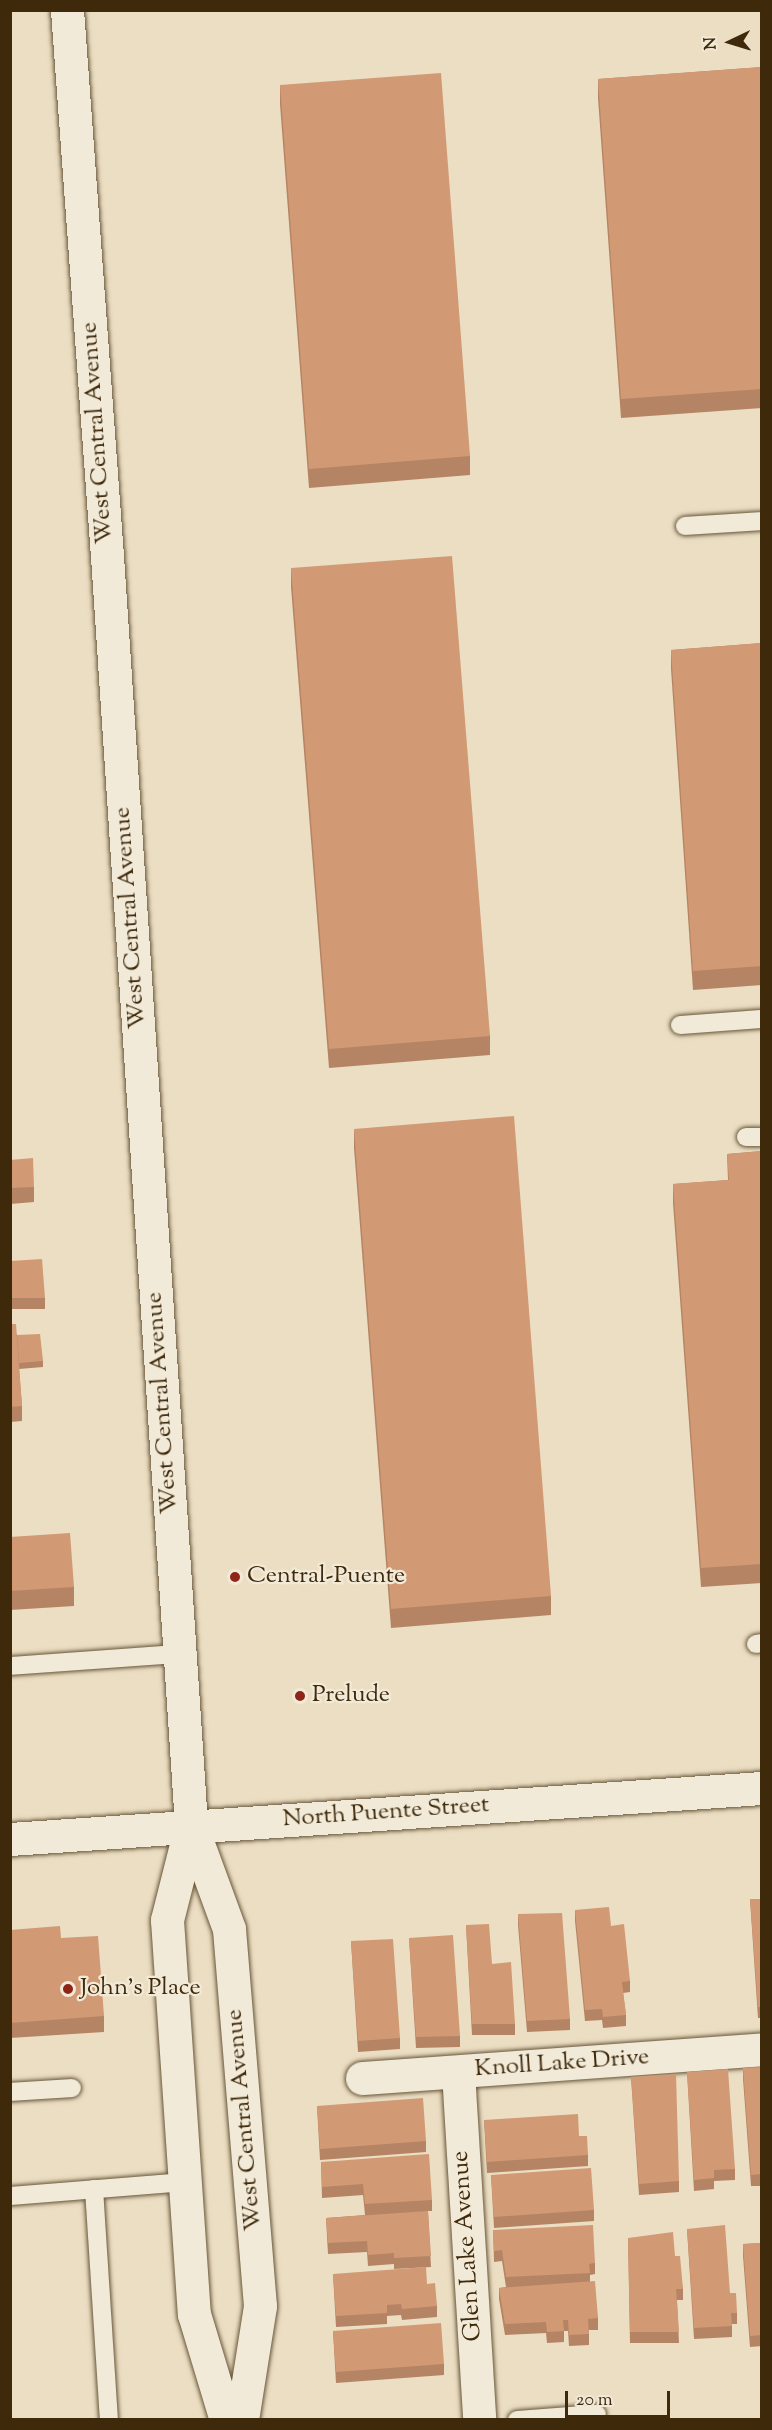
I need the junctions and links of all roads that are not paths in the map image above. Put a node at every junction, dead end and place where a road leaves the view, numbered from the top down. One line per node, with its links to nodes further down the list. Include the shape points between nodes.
1 (67, 10): 6 (main road, West Central Avenue, via 109,580)
2 (762, 521): 3 (lane)
3 (685, 526)
4 (762, 1019): 5 (lane)
5 (680, 1025)
6 (179, 1654): 7 (lane); 9 (main road, West Central Avenue)
7 (10, 1666)
8 (762, 1788): 9 (main road, North Puente Street)
9 (191, 1825): 10 (main road, North Puente Street); 16 (main road, West Central Avenue, via 167,1920); 22 (main road, West Central Avenue, via 230,1940 261,2306)
10 (10, 1839)
11 (762, 2049): 12 (main road, Knoll Lake Drive)
12 (458, 2072): 13 (main road, Knoll Lake Drive); 23 (main road, Glen Lake Avenue)
13 (362, 2079)
14 (72, 2088): 15 (lane)
15 (10, 2092)
16 (185, 2182): 17 (lane); 21 (main road, West Central Avenue, via 194,2314)
17 (94, 2189): 18 (lane); 20 (lane)
18 (10, 2196)
19 (597, 2414): 24 (lane)
20 (109, 2420)
21 (226, 2420)
22 (242, 2420)
23 (479, 2420)
24 (517, 2420)

